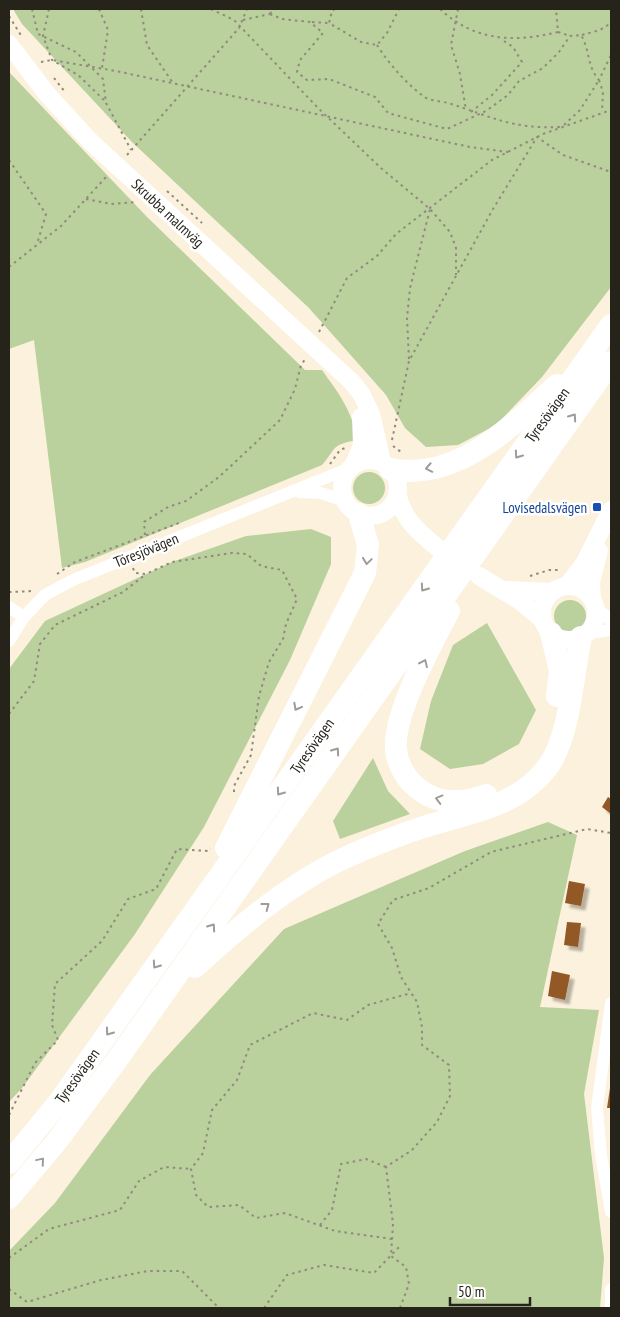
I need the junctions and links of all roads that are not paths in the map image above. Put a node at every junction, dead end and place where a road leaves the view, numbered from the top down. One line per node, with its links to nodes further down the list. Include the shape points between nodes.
1 (9, 44): 5 (street, Skrubba malmväg, via 47,94 90,141 316,340)
2 (611, 324): 3 (highway, Tyresövägen)
3 (587, 358): 6 (highway, one-way to 6, via 505,431 466,457 408,472); 26 (highway, Tyresövägen, one-way to 26)
4 (611, 362): 14 (highway, Tyresövägen, one-way to 4)
5 (339, 372): 6 (street, Skrubba malmväg, via 362,395); 7 (street, Skrubba malmväg, via 361,417 362,445)
6 (386, 465): 7 (street, via 364,460); 9 (street, via 395,475)
7 (352, 466): 8 (street, Töresjövägen); 10 (street, via 343,478 342,490)
8 (295, 492): 10 (street, Töresjövägen, via 312,491); 20 (street, Töresjövägen, via 73,580 45,595)
9 (397, 493): 10 (street, via 394,504); 12 (street, Töresjövägen)
10 (360, 511): 12 (street, Töresjövägen); 26 (highway, one-way to 26, via 368,545 362,580)
11 (610, 512): 16 (street); 18 (street, via 594,568)
12 (411, 525): 13 (street, Töresjövägen)
13 (438, 548)
14 (480, 548): 22 (highway, one-way to 14, via 560,671 548,735 530,766 514,780 475,799 440,800 413,785 405,775 396,751 398,724 437,634); 27 (highway, Tyresövägen, one-way to 14)
15 (479, 576): 17 (street)
16 (565, 584): 17 (street); 18 (street, via 577,587); 22 (street, via 543,604)
17 (504, 590): 22 (street)
18 (594, 603): 21 (street); 24 (street, via 596,619 593,628)
19 (9, 608): 20 (street)
20 (24, 617): 25 (street, Töresjövägen)
21 (611, 620)
22 (546, 626): 24 (street, via 563,640)
23 (611, 630): 24 (street)
24 (584, 635): 27 (highway, one-way to 24, via 240,926 314,874 365,848 494,806 527,788 549,765 559,745)
25 (9, 641)
26 (195, 911): 30 (highway, Tyresövägen, one-way to 30, via 59,1102)
27 (163, 995): 32 (highway, Tyresövägen, one-way to 27, via 57,1141)
28 (611, 1003): 29 (street)
29 (606, 1076): 31 (street, via 597,1108)
30 (9, 1163)
31 (609, 1188): 33 (street)
32 (9, 1198)
33 (611, 1212)
34 (611, 1291): 35 (street)
35 (611, 1308)

